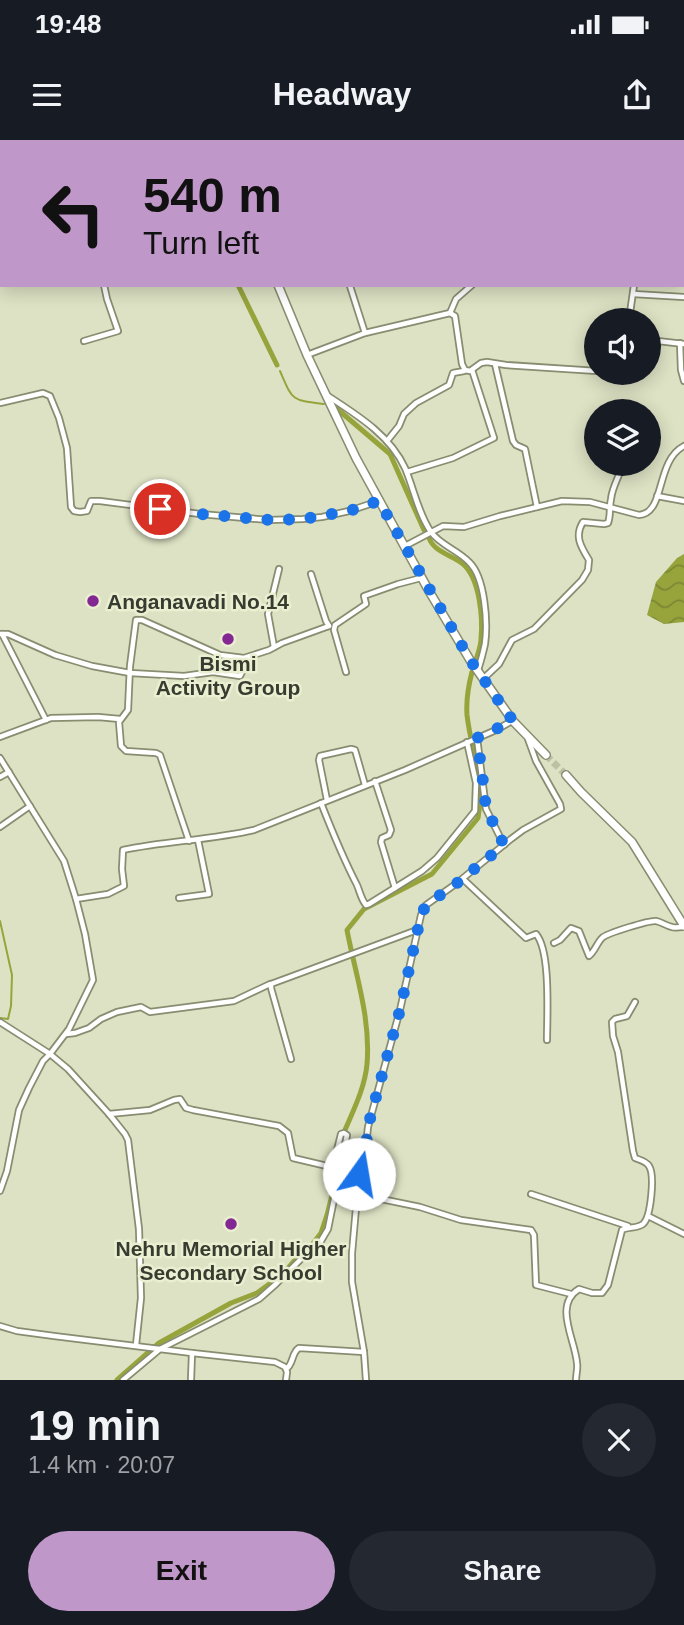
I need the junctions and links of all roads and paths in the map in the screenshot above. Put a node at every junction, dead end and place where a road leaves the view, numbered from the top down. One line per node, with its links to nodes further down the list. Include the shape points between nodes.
1 (104, 287): 11 (street, via 118,331)
2 (279, 287): 14 (main road)
3 (350, 287): 10 (street)
4 (470, 287): 9 (street, via 456,299)
5 (634, 287): 6 (street)
6 (633, 294): 7 (street); 8 (street)
7 (684, 297)
8 (631, 308)
9 (450, 313): 10 (street); 16 (street, via 455,316)
10 (365, 333): 14 (street)
11 (84, 341)
12 (661, 341): 13 (street)
13 (682, 343): 19 (street)
14 (307, 355): 20 (main road)
15 (495, 364): 17 (street, via 484,362); 18 (street); 30 (street, via 513,440 525,449)
16 (465, 370): 17 (street); 22 (street, via 453,373 449,385 416,402)
17 (472, 370): 24 (street, via 495,438 453,458)
18 (584, 370)
19 (684, 381)
20 (324, 393): 22 (street); 27 (main road)
21 (0, 403): 27 (street, via 43,393 50,396 67,448 74,511 87,511 91,501 100,501 200,514 303,519)
22 (387, 441): 24 (street)
23 (684, 446): 26 (street, via 667,464)
24 (407, 472): 31 (street)
25 (618, 476): 29 (street)
26 (657, 496): 28 (street); 29 (street, via 643,515)
27 (379, 501): 32 (main road)
28 (684, 501)
29 (610, 506): 30 (street, via 562,501); 43 (street, via 607,524 581,524 579,542 589,560 582,580 534,629 512,640 499,664)
30 (537, 507): 31 (street)
31 (431, 532): 32 (street); 40 (street, via 470,562 479,577 485,641)
32 (405, 546): 35 (main road)
33 (279, 569): 38 (street, via 268,614)
34 (311, 574): 36 (street)
35 (422, 578): 36 (street, via 364,596 366,604); 40 (main road)
36 (331, 626): 38 (street); 41 (street)
37 (1, 634): 42 (street, via 92,666); 45 (street)
38 (274, 647): 39 (street)
39 (250, 657): 42 (street, via 240,676); 42 (street, via 220,655 139,620)
40 (477, 671): 43 (main road)
41 (346, 672)
42 (130, 673): 44 (street, via 128,710)
43 (483, 679): 46 (main road)
44 (120, 719): 45 (street); 62 (street, via 122,749 160,755)
45 (46, 720): 48 (street)
46 (513, 721): 47 (main road); 49 (street)
47 (526, 734): 51 (main road); 63 (street, via 561,809)
48 (0, 737)
49 (476, 739): 50 (street); 63 (street, via 486,808)
50 (468, 742): 56 (street); 65 (street, via 476,783 475,811 437,858)
51 (546, 755)
52 (0, 758): 53 (street)
53 (9, 772): 55 (street); 59 (street)
54 (566, 775): 68 (main road, via 632,842)
55 (0, 777)
56 (375, 782): 57 (street); 65 (street, via 391,831 381,842)
57 (365, 785): 58 (street); 58 (street, via 355,750 320,756)
58 (324, 801): 61 (street, via 254,830); 65 (street, via 363,902 369,904)
59 (30, 806): 60 (street); 67 (street, via 64,861)
60 (0, 827)
61 (198, 840): 62 (street); 66 (street, via 209,894)
62 (189, 841): 67 (street, via 123,850 124,886)
63 (504, 845): 64 (street)
64 (463, 879): 69 (street, via 426,905); 75 (street, via 526,938 536,934 541,941)
65 (395, 888)
66 (179, 898)
67 (76, 900): 74 (street, via 93,980)
68 (684, 926): 70 (street, via 669,927 652,920 617,931 604,936 589,956 579,931 571,928)
69 (418, 929): 71 (street); 80 (street, via 368,1126)
70 (554, 943)
71 (271, 984): 74 (street, via 234,1001 117,1012 84,1030); 77 (street)
72 (635, 1002): 82 (street, via 627,1016 613,1020 612,1035 635,1158 651,1169)
73 (0, 1022): 76 (street)
74 (65, 1034): 76 (street)
75 (547, 1040)
76 (50, 1054): 78 (street); 79 (street, via 19,1110)
77 (291, 1059)
78 (109, 1114): 87 (street, via 128,1140 139,1229 141,1298); 88 (street, via 150,1110 180,1099 193,1110 279,1126 289,1133 293,1158 327,1166 334,1162 341,1134 347,1135 328,1229 318,1245 258,1299)
79 (0, 1189)
80 (357, 1194): 85 (street, via 461,1220 532,1231 536,1285); 89 (street, via 352,1282)
81 (531, 1194): 83 (street)
82 (648, 1216): 83 (street, via 641,1226); 84 (street)
83 (628, 1226): 85 (street, via 621,1234 602,1293 579,1289)
84 (684, 1234)
85 (571, 1294): 96 (street, via 568,1322 578,1363)
86 (0, 1326): 87 (street)
87 (136, 1345): 88 (street)
88 (159, 1349): 90 (street); 92 (street)
89 (364, 1352): 91 (street, via 299,1348); 95 (street)
90 (192, 1353): 91 (street, via 275,1362); 93 (street)
91 (286, 1369): 94 (street)
92 (123, 1380)
93 (191, 1380)
94 (286, 1380)
95 (366, 1380)
96 (576, 1380)

